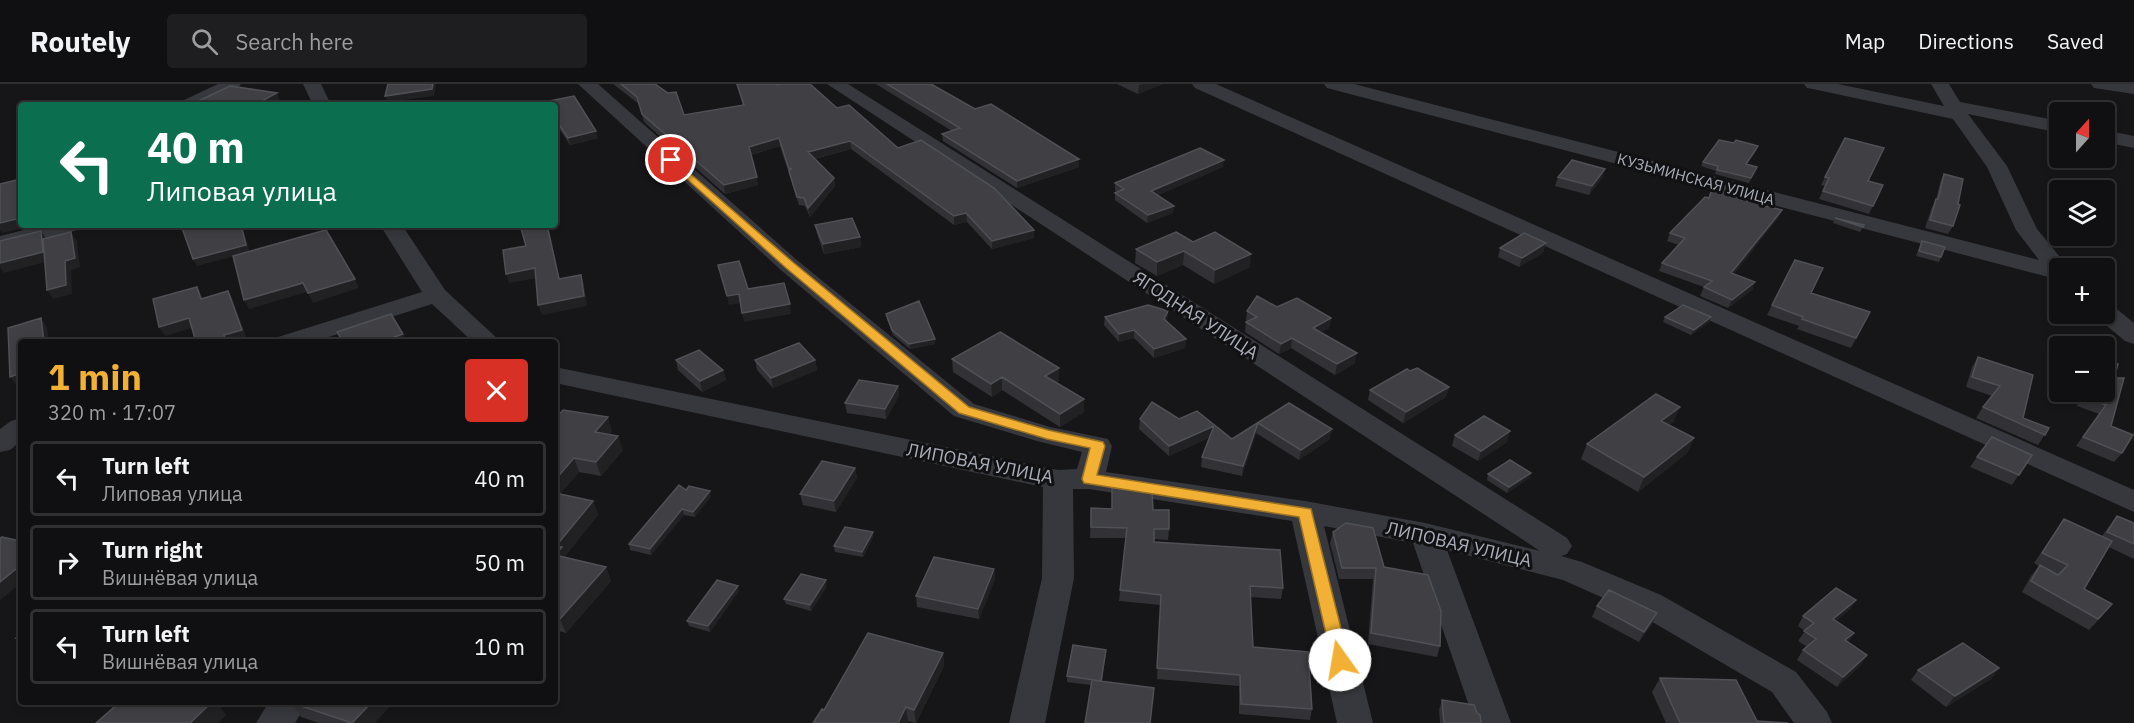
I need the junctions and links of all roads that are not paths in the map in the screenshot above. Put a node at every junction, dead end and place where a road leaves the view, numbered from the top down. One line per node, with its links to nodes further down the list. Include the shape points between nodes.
1 (232, 84): 11 (street)
2 (312, 84): 12 (street)
3 (587, 84): 32 (street, via 790,266 964,410 1098,446)
4 (836, 84): 36 (street, ЯГОДНАЯ УЛИЦА)
5 (1201, 84): 33 (street)
6 (1333, 84): 21 (street, КУЗЬМИНСКАЯ УЛИЦА)
7 (1812, 84): 13 (street)
8 (1940, 84): 13 (street)
9 (2100, 84): 10 (street)
10 (2134, 89)
11 (195, 102)
12 (321, 102)
13 (1956, 111): 14 (street); 20 (street, via 1997,166 2027,230)
14 (2049, 125)
15 (2115, 138): 16 (street)
16 (2134, 142)
17 (58, 228): 19 (street)
18 (393, 228): 22 (street)
19 (0, 243)
20 (2049, 259)
21 (2049, 270)
22 (436, 295): 25 (street); 26 (street)
23 (2115, 320): 24 (street)
24 (2134, 336)
25 (297, 339)
26 (485, 339)
27 (558, 376): 32 (street, ЛИПОВАЯ УЛИЦА)
28 (18, 428): 30 (street)
29 (18, 429): 31 (street)
30 (0, 433)
31 (0, 443)
32 (1074, 480): 34 (street, ЛИПОВАЯ УЛИЦА); 39 (street)
33 (2134, 502)
34 (1305, 512): 35 (street, ЛИПОВАЯ УЛИЦА); 40 (street)
35 (1425, 534): 41 (street); 42 (street, ЛИПОВАЯ УЛИЦА, via 1571,570 1649,604 1785,682)
36 (1556, 546)
37 (288, 705): 38 (street)
38 (274, 723)
39 (1027, 723)
40 (1355, 723)
41 (1493, 723)
42 (1814, 723)

